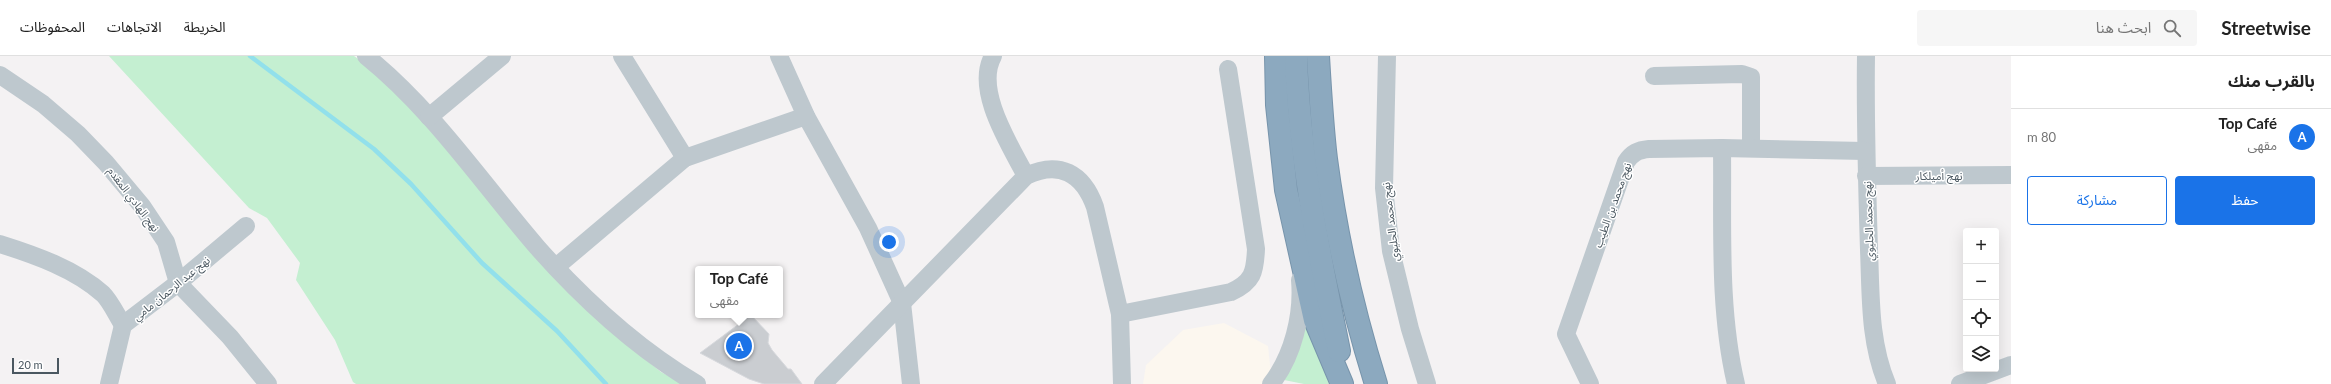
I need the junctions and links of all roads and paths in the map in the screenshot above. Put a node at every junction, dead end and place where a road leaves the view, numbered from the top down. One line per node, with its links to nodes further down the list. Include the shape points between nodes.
1 (366, 56): 19 (street, via 400,85)
2 (502, 56): 19 (street)
3 (622, 56): 23 (street)
4 (779, 56): 18 (street)
5 (993, 56): 25 (street, via 988,64 987,76 995,117)
6 (1268, 56): 16 (highway)
7 (1276, 56): 16 (highway)
8 (1296, 56): 43 (highway, via 1301,146 1314,230)
9 (1318, 56): 17 (highway)
10 (1324, 56): 17 (highway)
11 (1387, 56): 45 (street, نهج محمد الحليوي, via 1384,188 1391,251 1410,329)
12 (1866, 56): 22 (street, نهج محمد الحليوي)
13 (1228, 69): 33 (street, via 1256,249 1252,276 1244,286 1231,292)
14 (0, 75): 31 (street, نهج الهادي المقدم, via 42,104 78,134 106,163 142,206 166,242)
15 (1654, 76): 21 (street, via 1742,74 1751,77)
16 (1277, 106): 28 (highway, via 1286,190)
17 (1322, 106): 44 (highway, via 1326,159 1342,250 1364,345)
18 (806, 116): 23 (street); 32 (street, via 868,228)
19 (429, 117): 30 (street)
20 (1722, 148): 21 (street, نهج محمد بن الطيب); 46 (street, نهج محمد بن الطيب, via 1640,150 1631,154 1626,162 1566,334); 47 (street, via 1728,350)
21 (1751, 148): 22 (street, نهج محمد بن الطيب)
22 (1865, 151): 26 (street, نهج محمد الحليوي)
23 (685, 158): 30 (street)
24 (2011, 175): 26 (street, نهج أميلكار)
25 (1026, 176): 32 (street); 33 (street, via 1039,169 1052,168 1079,179 1090,191)
26 (1866, 176): 48 (street, نهج محمد الحليوي, via 1873,335)
27 (246, 226): 31 (street, نهج عبد الرحمان مامي)
28 (1295, 232): 42 (street, via 1301,292 1299,318 1288,353); 43 (highway, via 1315,320)
29 (0, 244): 34 (street, via 38,256 68,270 103,294)
30 (556, 267): 38 (street, via 611,322 663,364)
31 (178, 283): 34 (street, نهج عبد الرحمان مامي); 37 (street, نهج الهادي المقدم, via 230,338)
32 (902, 302): 39 (street); 40 (street)
33 (1120, 314): 41 (street)
34 (123, 325): 36 (street, نهج عبد الرحمان مامي)
35 (2011, 365): 49 (street)
36 (109, 384)
37 (268, 384)
38 (697, 384)
39 (823, 384)
40 (911, 384)
41 (1122, 384)
42 (1271, 384)
43 (1344, 384)
44 (1376, 384)
45 (1427, 384)
46 (1590, 384)
47 (1736, 384)
48 (1887, 384)
49 (1960, 384)

